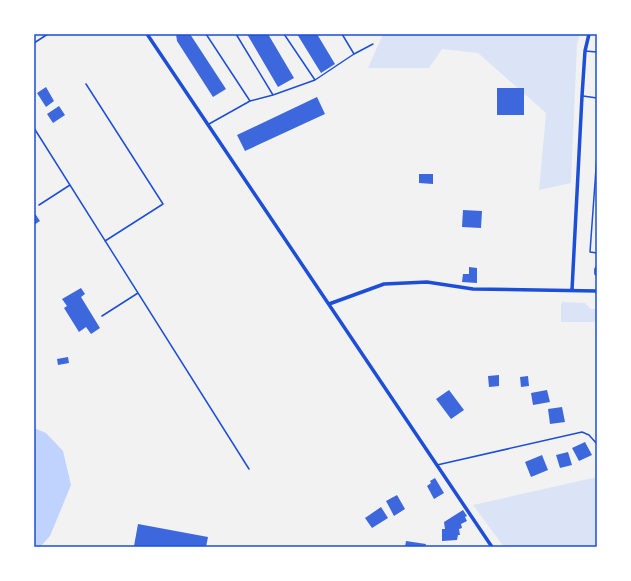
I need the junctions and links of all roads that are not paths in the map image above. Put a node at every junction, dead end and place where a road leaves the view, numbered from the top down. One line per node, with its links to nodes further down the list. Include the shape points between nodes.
1 (48, 34): 8 (lane)
2 (147, 34): 19 (street)
3 (206, 34): 18 (lane)
4 (236, 34): 15 (lane)
5 (284, 34): 13 (lane)
6 (342, 34): 12 (lane)
7 (589, 34): 10 (street)
8 (34, 43)
9 (373, 44): 12 (lane)
10 (586, 51): 11 (lane); 16 (street)
11 (597, 52)
12 (354, 54): 13 (lane)
13 (314, 80): 15 (lane)
14 (86, 84): 24 (lane, via 163,204)
15 (273, 95): 18 (lane)
16 (582, 96): 17 (lane); 26 (street)
17 (597, 98)
18 (250, 101): 19 (lane)
19 (208, 124): 29 (street)
20 (34, 128): 22 (lane)
21 (597, 155): 25 (lane, via 590,252)
22 (70, 185): 23 (lane); 24 (lane)
23 (39, 205)
24 (105, 241): 28 (lane)
25 (597, 253)
26 (572, 290): 27 (street); 29 (street, via 473,289 427,282 384,284)
27 (597, 291)
28 (138, 293): 30 (lane); 33 (lane)
29 (329, 304): 32 (street)
30 (102, 316)
31 (597, 444): 32 (lane, via 589,435 582,432)
32 (437, 465): 34 (street)
33 (249, 469)
34 (492, 547)

